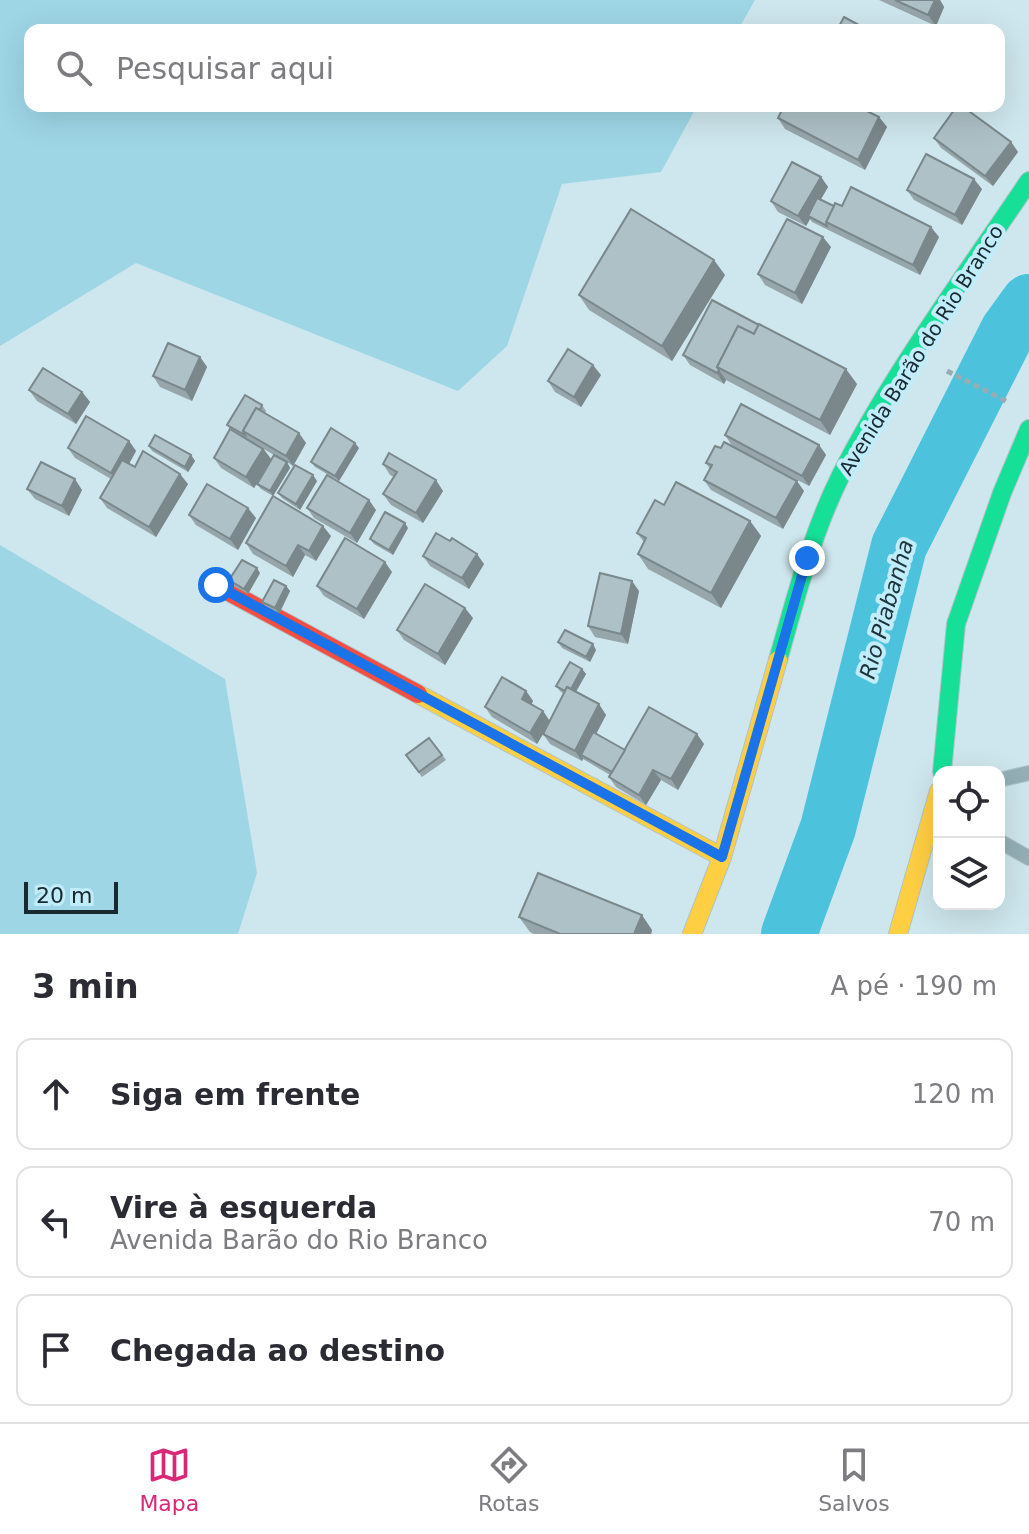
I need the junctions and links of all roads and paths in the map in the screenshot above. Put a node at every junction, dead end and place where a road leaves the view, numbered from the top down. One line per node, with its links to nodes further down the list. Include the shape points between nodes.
1 (1029, 181): 11 (main road, Avenida Barão do Rio Branco, via 841,475 807,558)
2 (945, 370): 3 (path)
3 (998, 397)
4 (1029, 429): 6 (main road, via 956,624)
5 (216, 585): 11 (main road)
6 (943, 766)
7 (1029, 773): 8 (lane)
8 (1005, 779)
9 (933, 812): 14 (main road)
10 (1005, 844): 12 (lane)
11 (722, 857): 13 (main road, Avenida Barão do Rio Branco)
12 (1029, 858)
13 (692, 934)
14 (898, 934)

